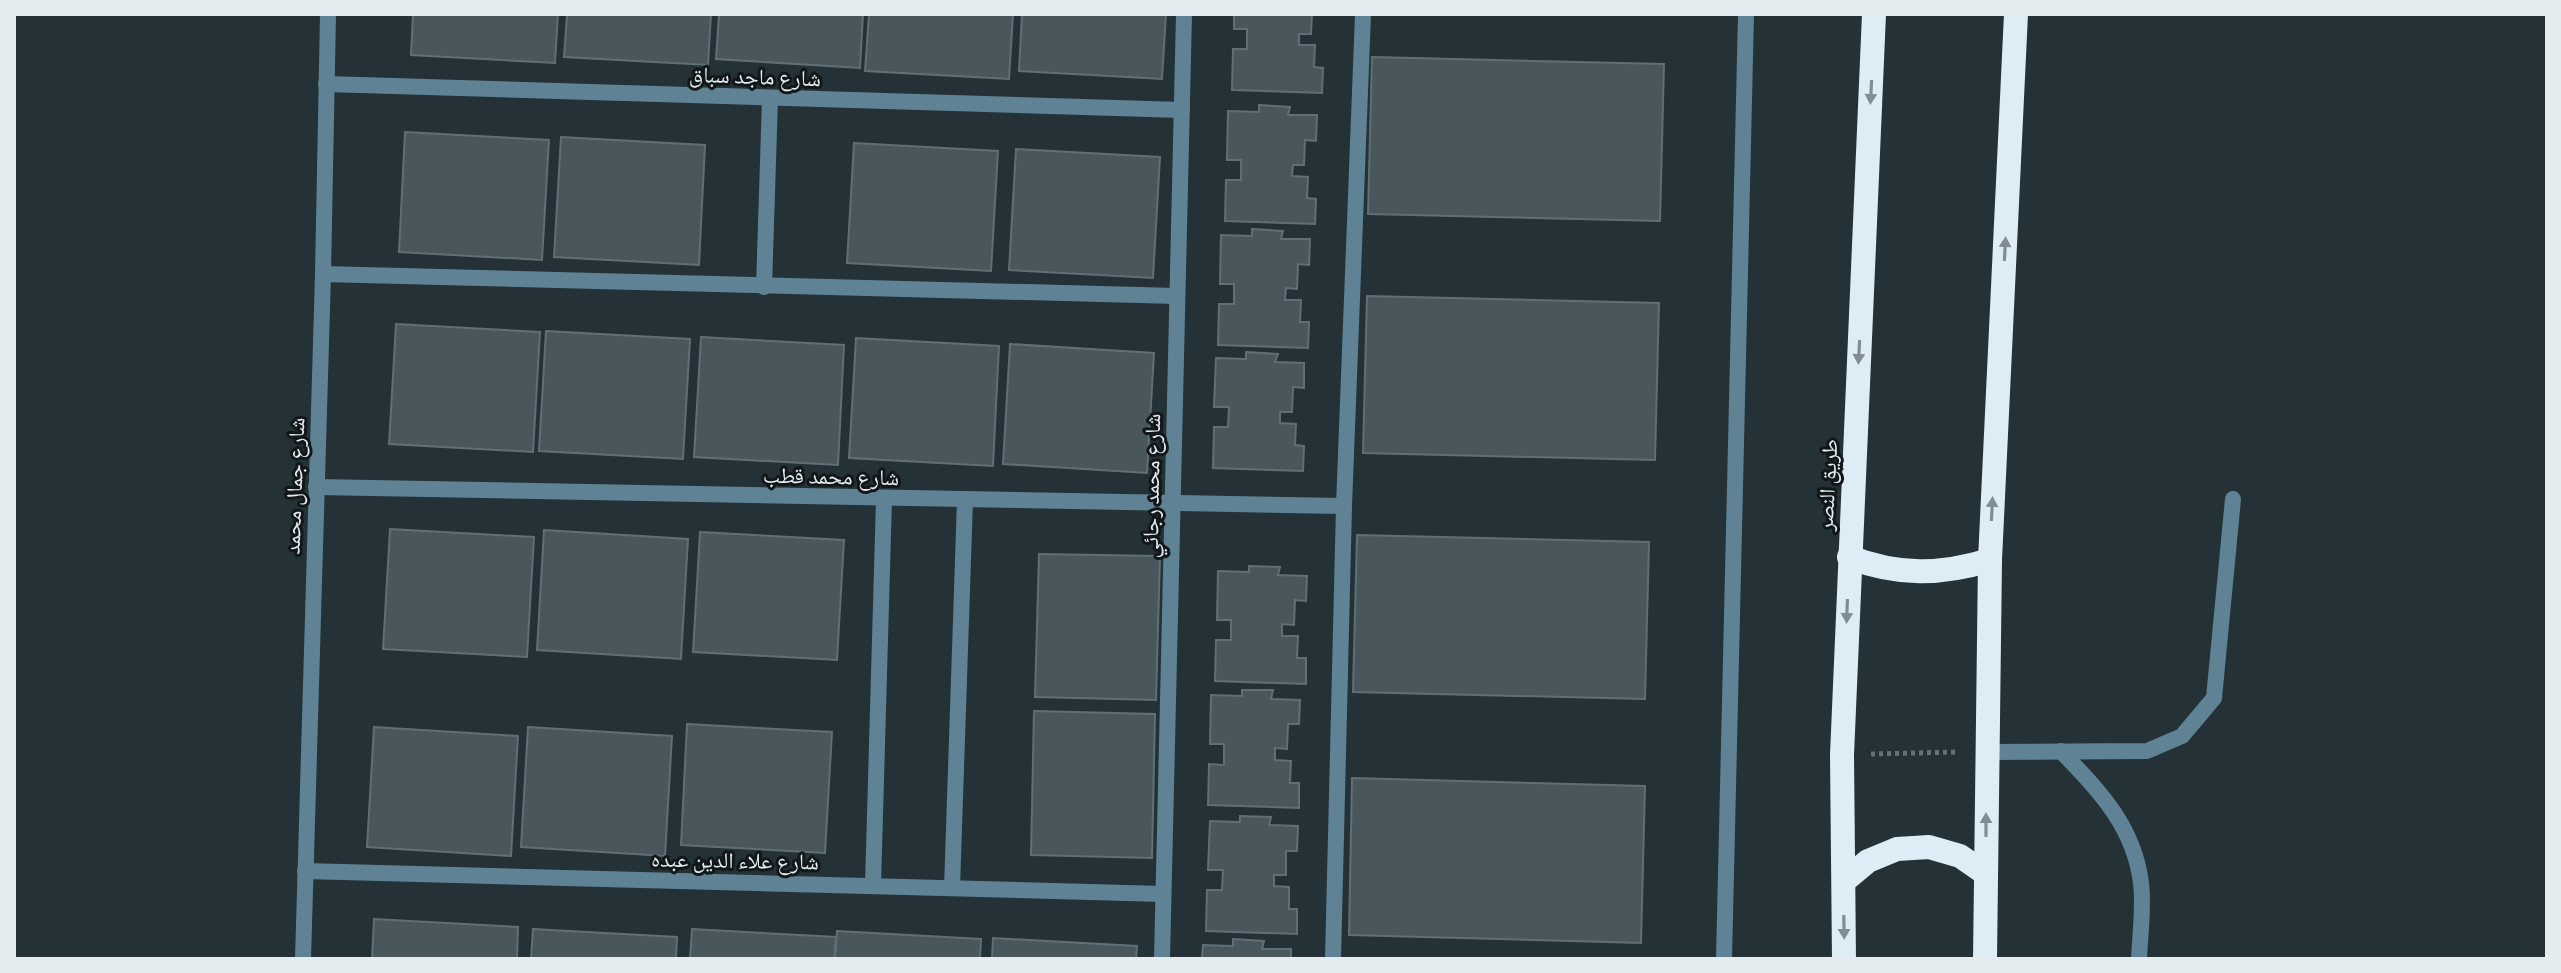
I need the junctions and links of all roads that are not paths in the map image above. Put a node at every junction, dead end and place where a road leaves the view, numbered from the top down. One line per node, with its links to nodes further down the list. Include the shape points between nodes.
1 (328, 14): 7 (street, شارع جمال محمد)
2 (1184, 14): 9 (street, شارع محمد رجائي)
3 (1363, 14): 18 (street)
4 (1746, 14): 32 (street)
5 (1874, 14): 19 (highway, طريق النصر, one-way to 19)
6 (2016, 14): 20 (highway, one-way to 6)
7 (326, 84): 8 (street, شارع ماجد سباق); 10 (street, شارع جمال محمد)
8 (770, 99): 9 (street, شارع ماجد سباق); 11 (street)
9 (1182, 110): 12 (street, شارع محمد رجائي)
10 (323, 274): 11 (street); 13 (street, شارع جمال محمد)
11 (764, 287): 12 (street)
12 (1177, 296): 17 (street, شارع محمد رجائي)
13 (316, 487): 14 (street, شارع محمد قطب); 23 (street, شارع جمال محمد)
14 (884, 499): 16 (street, شارع محمد قطب); 26 (street)
15 (2233, 499): 21 (street, via 2214,698 2182,736 2147,751)
16 (965, 500): 17 (street, شارع محمد قطب); 27 (street)
17 (1173, 504): 18 (street, شارع محمد قطب); 28 (street, شارع محمد رجائي)
18 (1344, 506): 31 (street)
19 (1849, 557): 20 (highway, via 1919,573); 25 (highway, طريق النصر, one-way to 25)
20 (1990, 560): 22 (highway)
21 (2061, 751): 22 (street); 35 (street, via 2103,796 2129,837 2141,884)
22 (1986, 752): 24 (highway, one-way to 22)
23 (305, 871): 26 (street, شارع علاء الدين عبده); 29 (street, شارع جمال محمد)
24 (1986, 874): 25 (highway, via 1960,856 1929,847 1897,849 1868,861); 34 (highway)
25 (1844, 881): 33 (highway, طريق النصر, one-way to 33)
26 (873, 885): 27 (street, شارع علاء الدين عبده)
27 (952, 888): 28 (street, شارع علاء الدين عبده)
28 (1163, 894): 30 (street, شارع محمد رجائي)
29 (303, 959)
30 (1162, 959)
31 (1333, 959)
32 (1724, 959)
33 (1844, 959)
34 (1985, 959)
35 (2139, 959)

